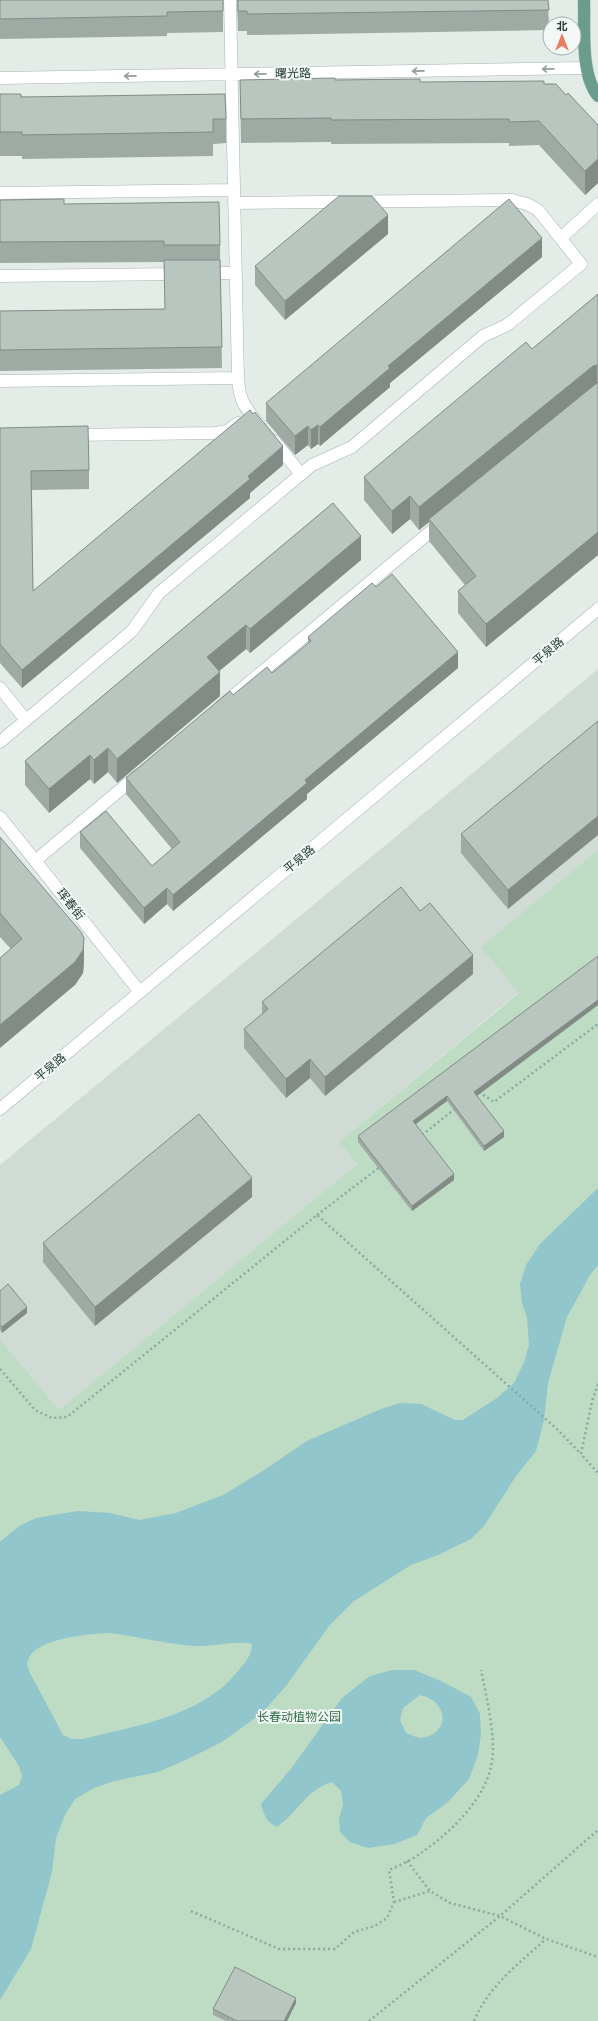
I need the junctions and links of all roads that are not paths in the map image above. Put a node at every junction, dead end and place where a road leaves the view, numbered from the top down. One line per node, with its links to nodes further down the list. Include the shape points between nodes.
1 (230, 0): 4 (street)
2 (584, 0): 3 (main road)
3 (586, 68): 4 (street, 曙光路, one-way to 4); 6 (main road)
4 (232, 74): 5 (street, 曙光路, one-way to 5); 7 (street)
5 (0, 78)
6 (598, 96)
7 (234, 190): 8 (street); 9 (street)
8 (0, 193)
9 (234, 203): 11 (street, via 512,200 538,210); 12 (street)
10 (598, 204): 11 (street)
11 (561, 238): 18 (street, via 581,264 507,325 483,336 352,446 312,465)
12 (236, 273): 13 (street); 14 (street)
13 (0, 276)
14 (238, 378): 15 (street); 16 (street, via 242,404)
15 (0, 381)
16 (251, 415): 17 (street, via 227,431 215,433); 18 (street)
17 (64, 435)
18 (301, 474): 23 (street, via 159,593 132,631)
19 (451, 514): 22 (street)
20 (598, 609): 28 (street, 平泉路)
21 (0, 688): 23 (street)
22 (213, 712)
23 (26, 720): 24 (street)
24 (0, 742)
25 (146, 768): 27 (street)
26 (0, 817): 27 (street, 珲春街)
27 (36, 860): 28 (street, 珲春街)
28 (140, 992): 29 (street, 平泉路)
29 (0, 1109)

